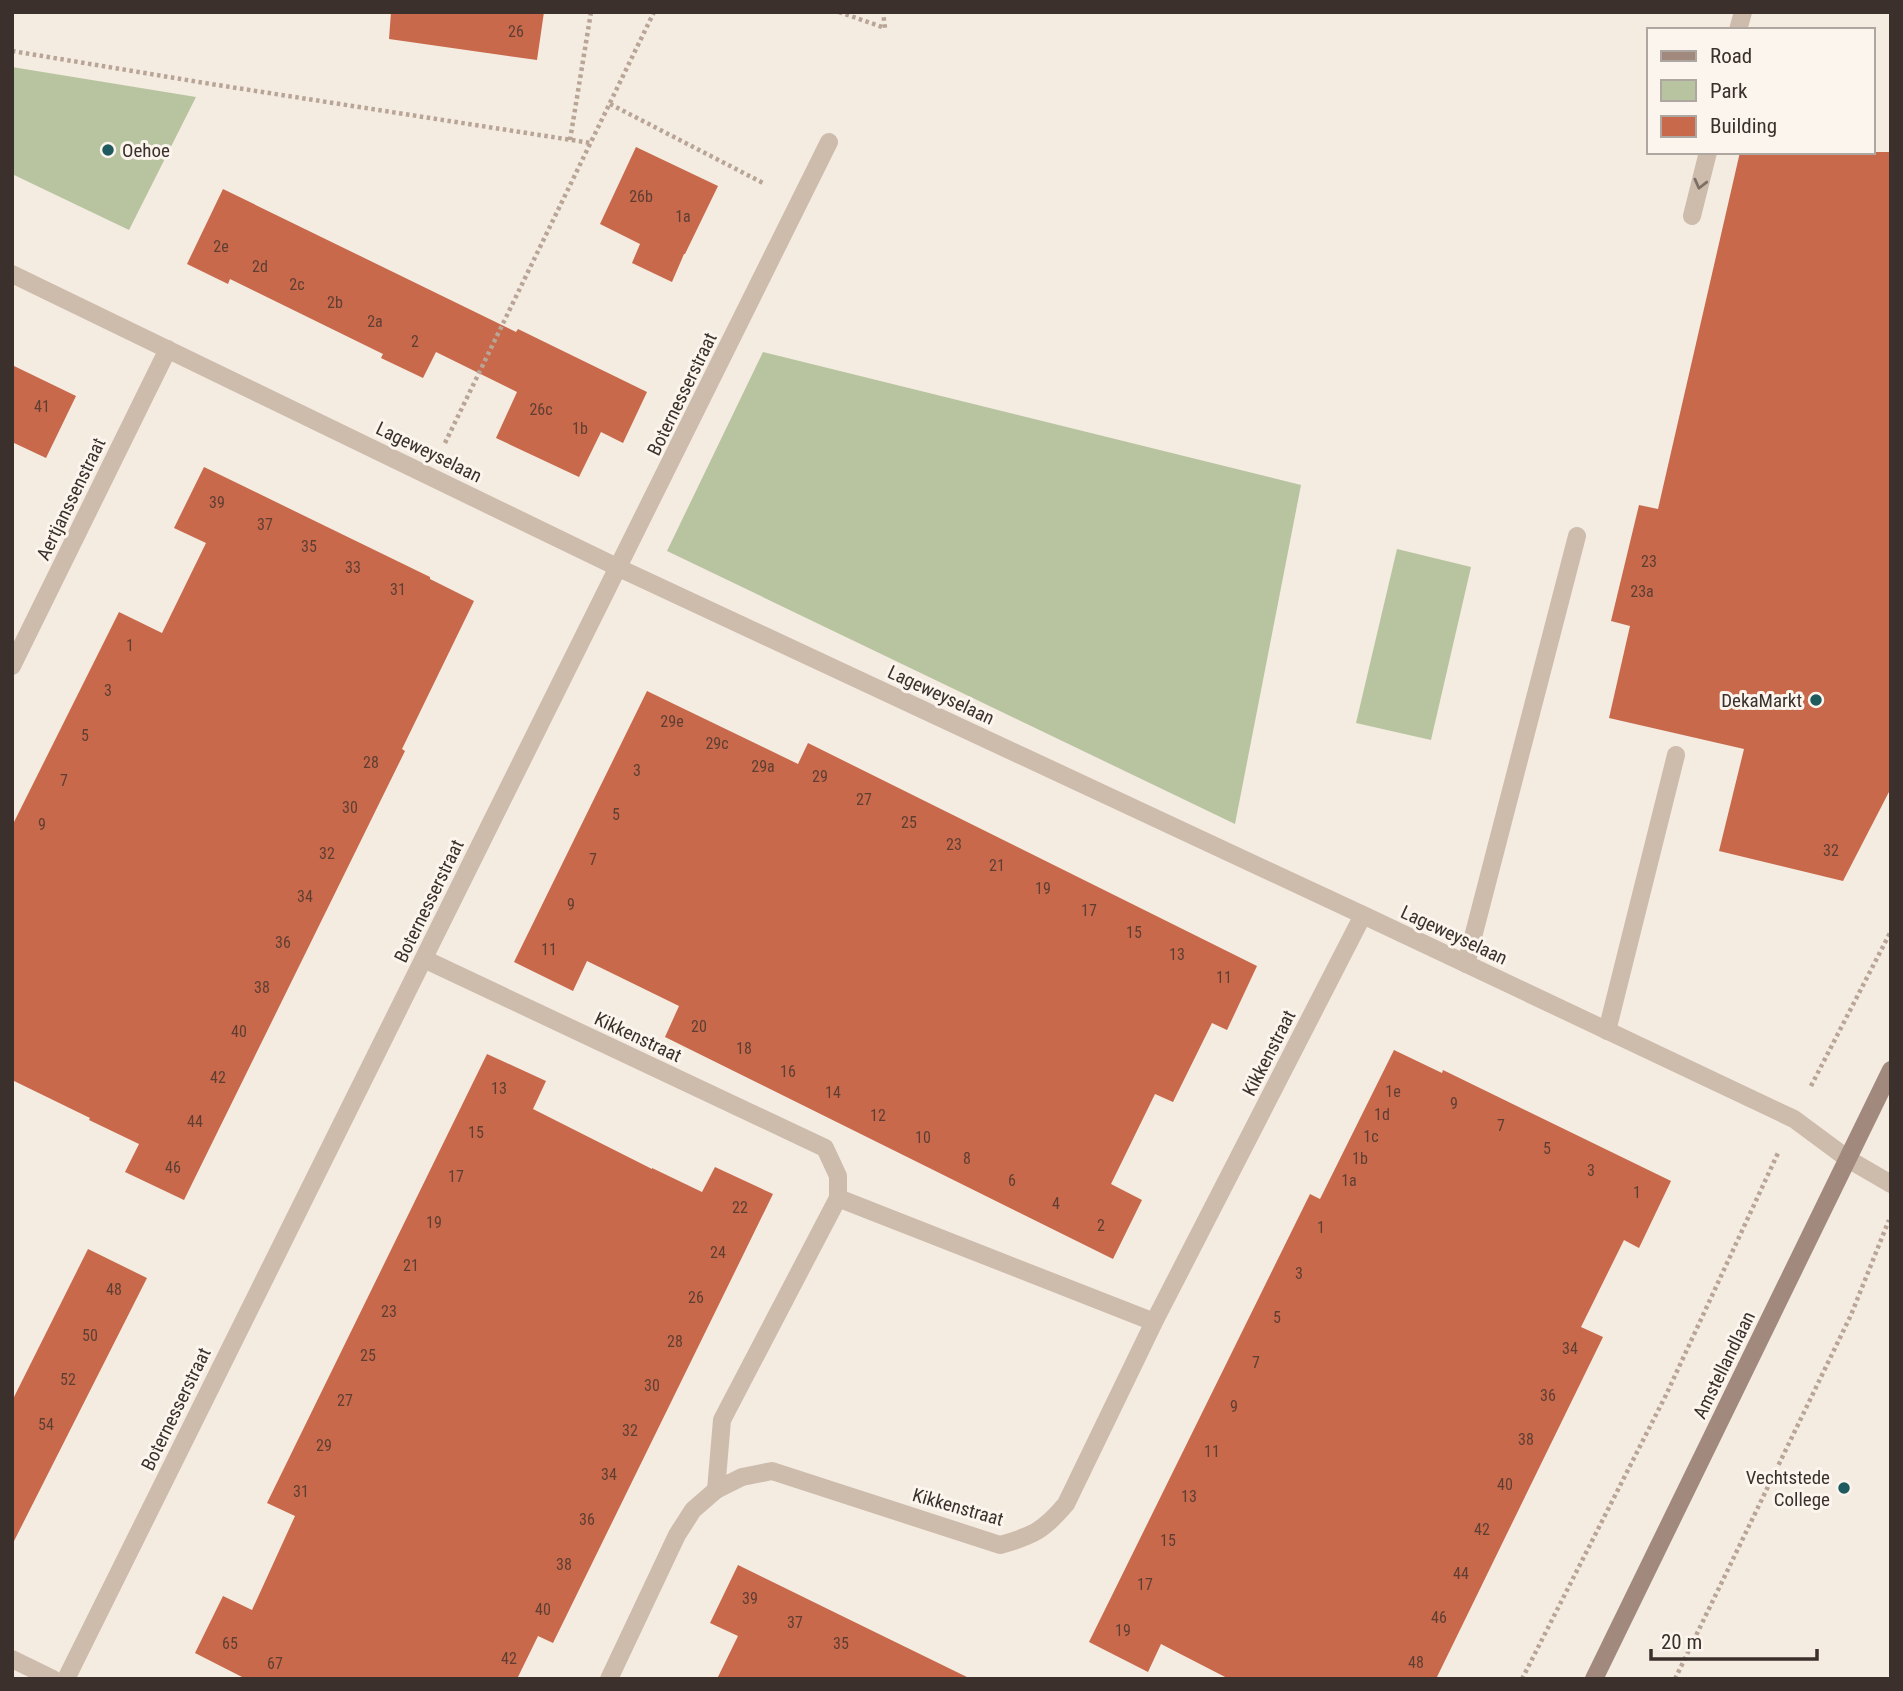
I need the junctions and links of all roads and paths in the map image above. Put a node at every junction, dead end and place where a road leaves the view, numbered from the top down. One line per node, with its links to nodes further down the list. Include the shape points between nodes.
1 (591, 12): 7 (path)
2 (654, 12): 6 (path)
3 (839, 12): 4 (path, via 885,28)
4 (883, 12)
5 (12, 51): 7 (path)
6 (610, 104): 9 (path); 11 (path)
7 (570, 140): 9 (path)
8 (829, 142): 11 (street, Boternesserstraat)
9 (591, 143): 15 (path)
10 (1708, 154): 12 (street, one-way to 12)
11 (800, 202): 17 (street, Boternesserstraat)
12 (1692, 216)
13 (12, 274): 14 (street, Lageweyselaan)
14 (168, 349): 15 (street, Lageweyselaan); 18 (street, Aertjanssenstraat)
15 (429, 475): 17 (street, Lageweyselaan)
16 (1577, 536): 23 (street)
17 (619, 568): 20 (street, Lageweyselaan); 22 (street, Boternesserstraat)
18 (12, 666)
19 (1676, 755): 24 (street)
20 (1363, 915): 23 (street, Lageweyselaan); 31 (street, Kikkenstraat)
21 (1891, 931): 26 (path)
22 (424, 959): 29 (street, Kikkenstraat, via 825,1148 838,1176); 35 (street, Boternesserstraat)
23 (1466, 964): 24 (street, Lageweyselaan)
24 (1607, 1031): 26 (street, Lageweyselaan)
25 (1891, 1070): 27 (main road, Amstellandlaan)
26 (1794, 1119): 27 (street, Lageweyselaan); 37 (path, via 1665,1395)
27 (1847, 1159): 28 (street, Lageweyselaan); 38 (main road, Amstellandlaan)
28 (1891, 1184)
29 (838, 1198): 31 (street); 32 (street, via 722,1420)
30 (1891, 1214): 39 (path, via 1851,1315)
31 (1154, 1322): 32 (street, Kikkenstraat, via 1066,1504 1049,1524 1025,1538 1000,1545 772,1471 742,1477)
32 (716, 1490): 36 (street, Kikkenstraat, via 693,1510 677,1535)
33 (12, 1659): 34 (street)
34 (53, 1679)
35 (66, 1679)
36 (609, 1679)
37 (1522, 1679)
38 (1594, 1679)
39 (1675, 1679)

